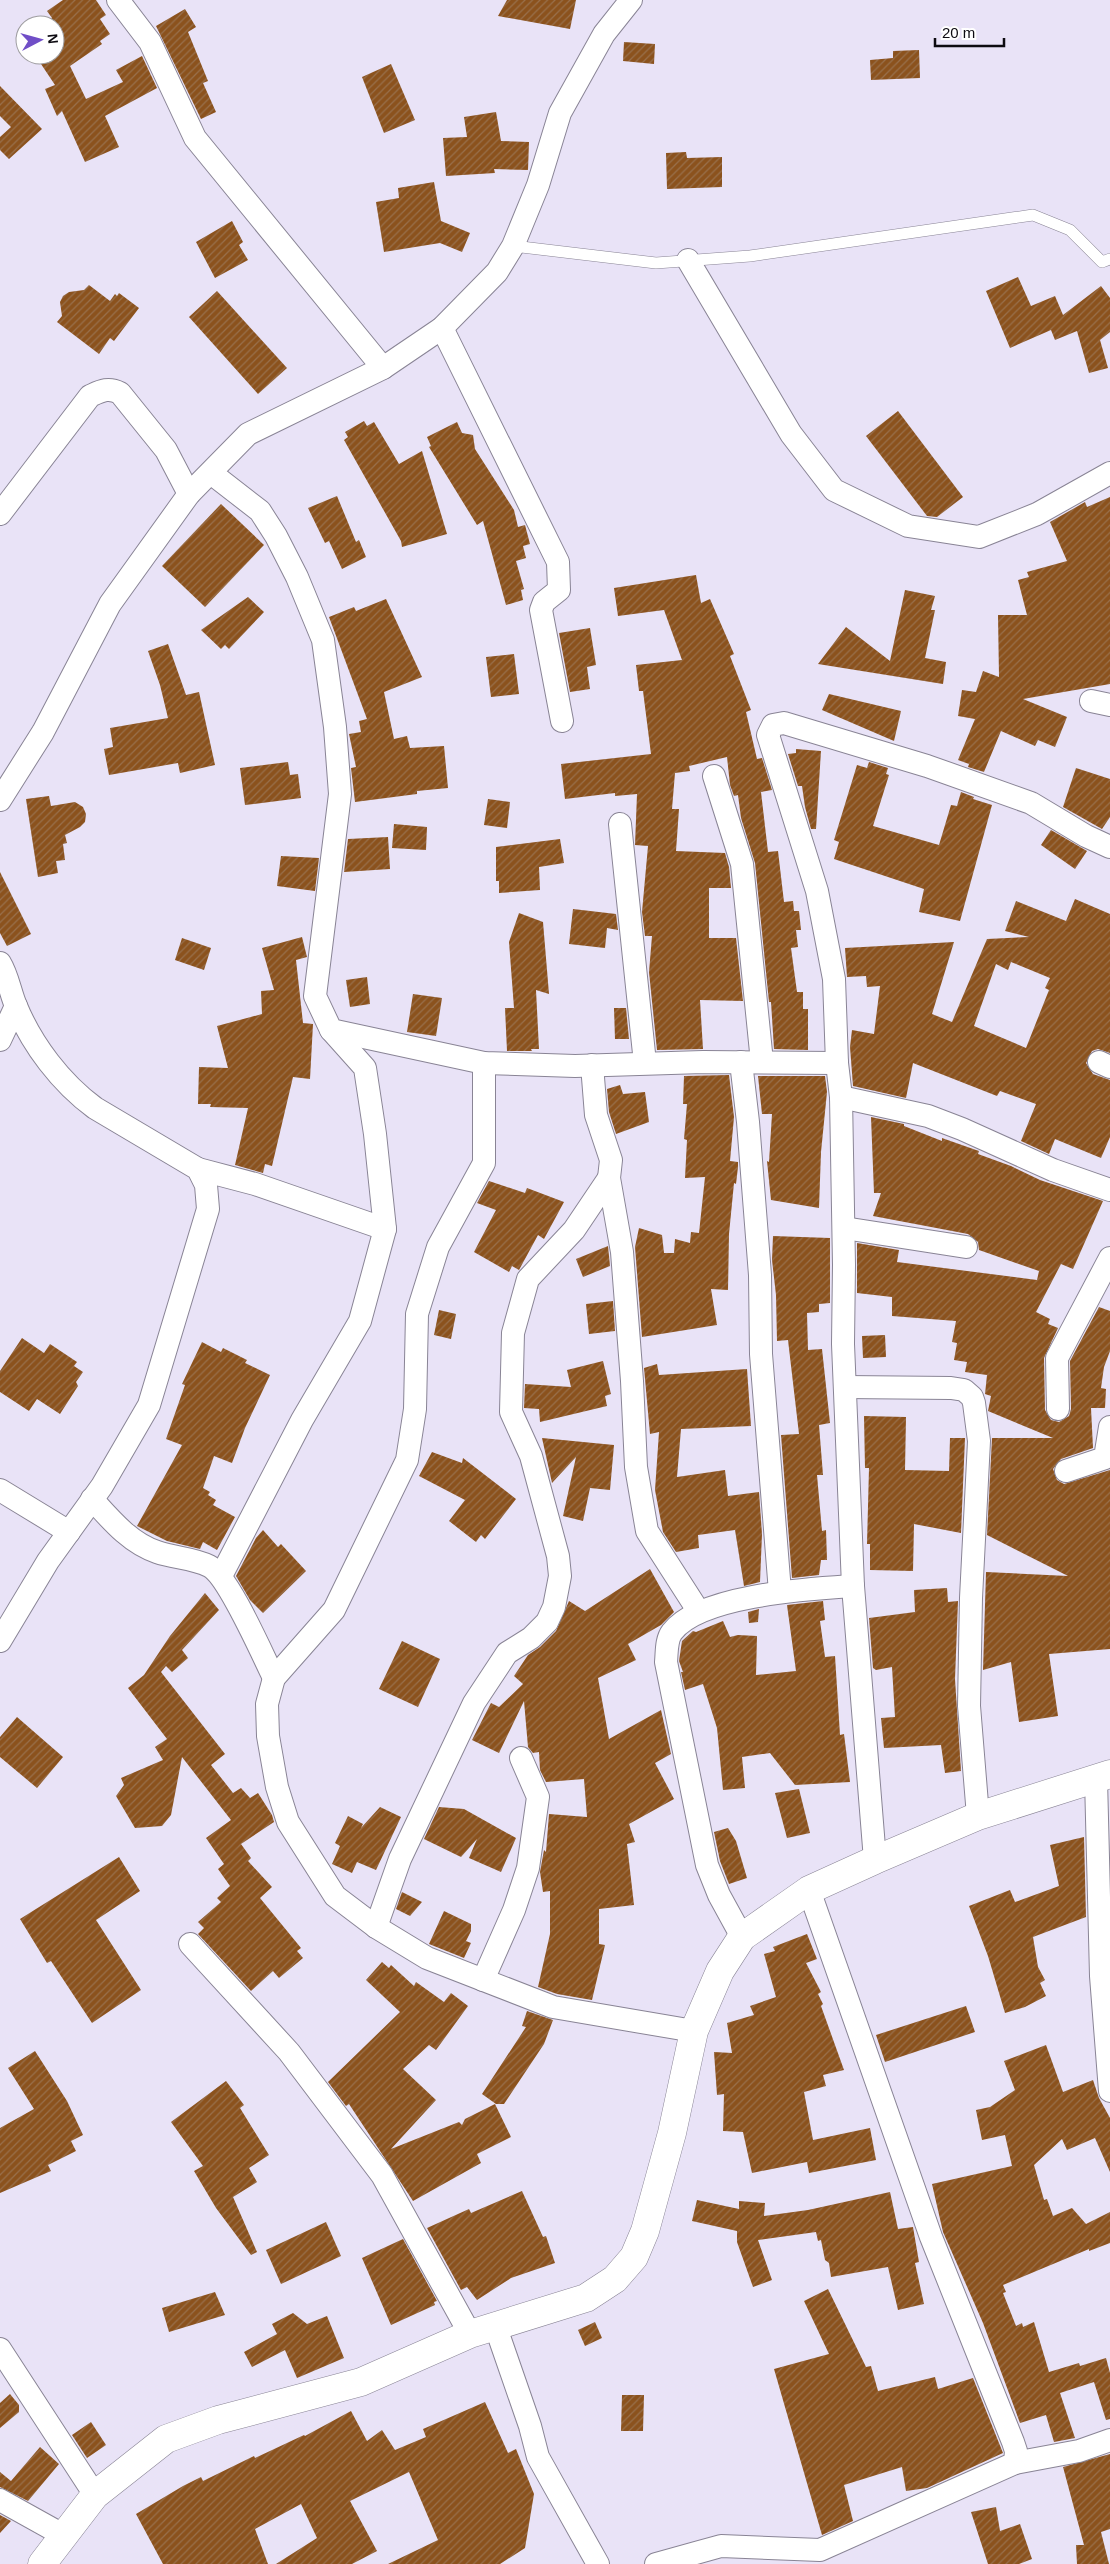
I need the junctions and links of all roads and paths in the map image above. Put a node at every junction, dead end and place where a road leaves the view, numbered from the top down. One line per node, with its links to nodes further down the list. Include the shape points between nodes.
1 (118, 0): 7 (street, via 150,42 195,138)
2 (631, 0): 3 (street, via 604,34 560,113 538,185)
3 (513, 246): 5 (lane, via 656,262); 6 (street, via 496,272)
4 (1110, 259): 5 (lane, via 1102,262 1070,230 1033,215 750,256)
5 (688, 260): 9 (street, via 791,434 834,490 908,526 979,537 1037,514)
6 (442, 328): 7 (street); 12 (street, via 558,562 559,590 544,602 541,610)
7 (383, 368): 8 (street, via 248,434)
8 (211, 473): 10 (street); 19 (street, via 260,511 297,577 323,640 333,707 340,794 315,996)
9 (1110, 473)
10 (189, 494): 11 (street, via 166,450 120,393 112,389 90,396); 14 (street, via 110,604 43,732)
11 (1, 510)
12 (562, 721)
13 (714, 776): 21 (street, via 742,864)
14 (0, 800)
15 (620, 824): 24 (street)
16 (1110, 847): 22 (street, via 1031,803 927,766 792,725 773,725 768,735 819,901 834,979)
17 (0, 963): 18 (street)
18 (16, 1006): 20 (street); 27 (street, via 54,1068 80,1097)
19 (330, 1030): 23 (street); 31 (street, via 365,1068)
20 (0, 1040)
21 (751, 1062): 22 (street); 24 (street); 45 (street, via 748,1122 760,1275 761,1354)
22 (837, 1062): 26 (street)
23 (484, 1063): 25 (street); 48 (street, via 484,1163 438,1247 417,1314 414,1409 407,1460 334,1610)
24 (645, 1063): 25 (street)
25 (592, 1065): 28 (street, via 596,1115 611,1160)
26 (841, 1097): 29 (street, via 928,1116 1053,1170); 30 (street)
27 (198, 1169): 31 (street, via 264,1186); 41 (street, via 206,1185 208,1209 149,1405)
28 (609, 1178): 46 (street, via 622,1252 636,1467 647,1531); 54 (street, via 574,1230 528,1279 512,1333 511,1412 531,1456 558,1556 560,1576 554,1607 547,1622 531,1638 507,1653 474,1703 400,1859)
29 (1110, 1190)
30 (844, 1228): 32 (street); 35 (street)
31 (385, 1229): 43 (street, via 360,1321 302,1420)
32 (966, 1247)
33 (1110, 1258): 34 (street)
34 (1103, 1286): 36 (street, via 1056,1358)
35 (845, 1388): 44 (street); 51 (street, via 951,1388 964,1390 974,1403 979,1441 969,1706)
36 (1058, 1409)
37 (1110, 1428): 38 (street)
38 (1108, 1457): 39 (street)
39 (1066, 1471)
40 (0, 1490): 42 (street)
41 (92, 1500): 42 (street); 43 (street, via 140,1545 210,1566)
42 (68, 1532): 47 (street)
43 (221, 1576): 48 (street)
44 (854, 1586): 45 (street); 52 (street)
45 (780, 1592): 46 (street)
46 (699, 1612): 55 (street, via 671,1633 666,1662 707,1865 719,1896)
47 (0, 1641)
48 (274, 1678): 54 (street, via 267,1704 268,1736 277,1787 288,1822 335,1896)
49 (522, 1758): 57 (street, via 538,1797 528,1868 514,1910)
50 (1103, 1777): 51 (street); 59 (street, via 1101,1976)
51 (978, 1816): 52 (street)
52 (876, 1860): 53 (street)
53 (810, 1890): 55 (street); 63 (street, via 931,2236 1013,2442)
54 (376, 1927): 57 (street, via 427,1958)
55 (742, 1937): 58 (street, via 720,1971)
56 (190, 1944): 60 (street, via 289,2052 382,2175)
57 (483, 1980): 58 (street, via 553,2007)
58 (694, 2031): 60 (street, via 669,2142 645,2231 634,2257 615,2279 586,2298)
59 (1110, 2092)
60 (482, 2329): 64 (street, via 361,2382 218,2420 166,2440); 68 (street, via 530,2426 538,2457)
61 (0, 2349): 64 (street)
62 (1110, 2440): 63 (street, via 1079,2451)
63 (1015, 2464): 69 (street, via 820,2550 722,2546)
64 (95, 2495): 66 (street)
65 (0, 2500): 66 (street)
66 (63, 2535): 67 (street)
67 (42, 2564)
68 (598, 2564)
69 (656, 2564)

